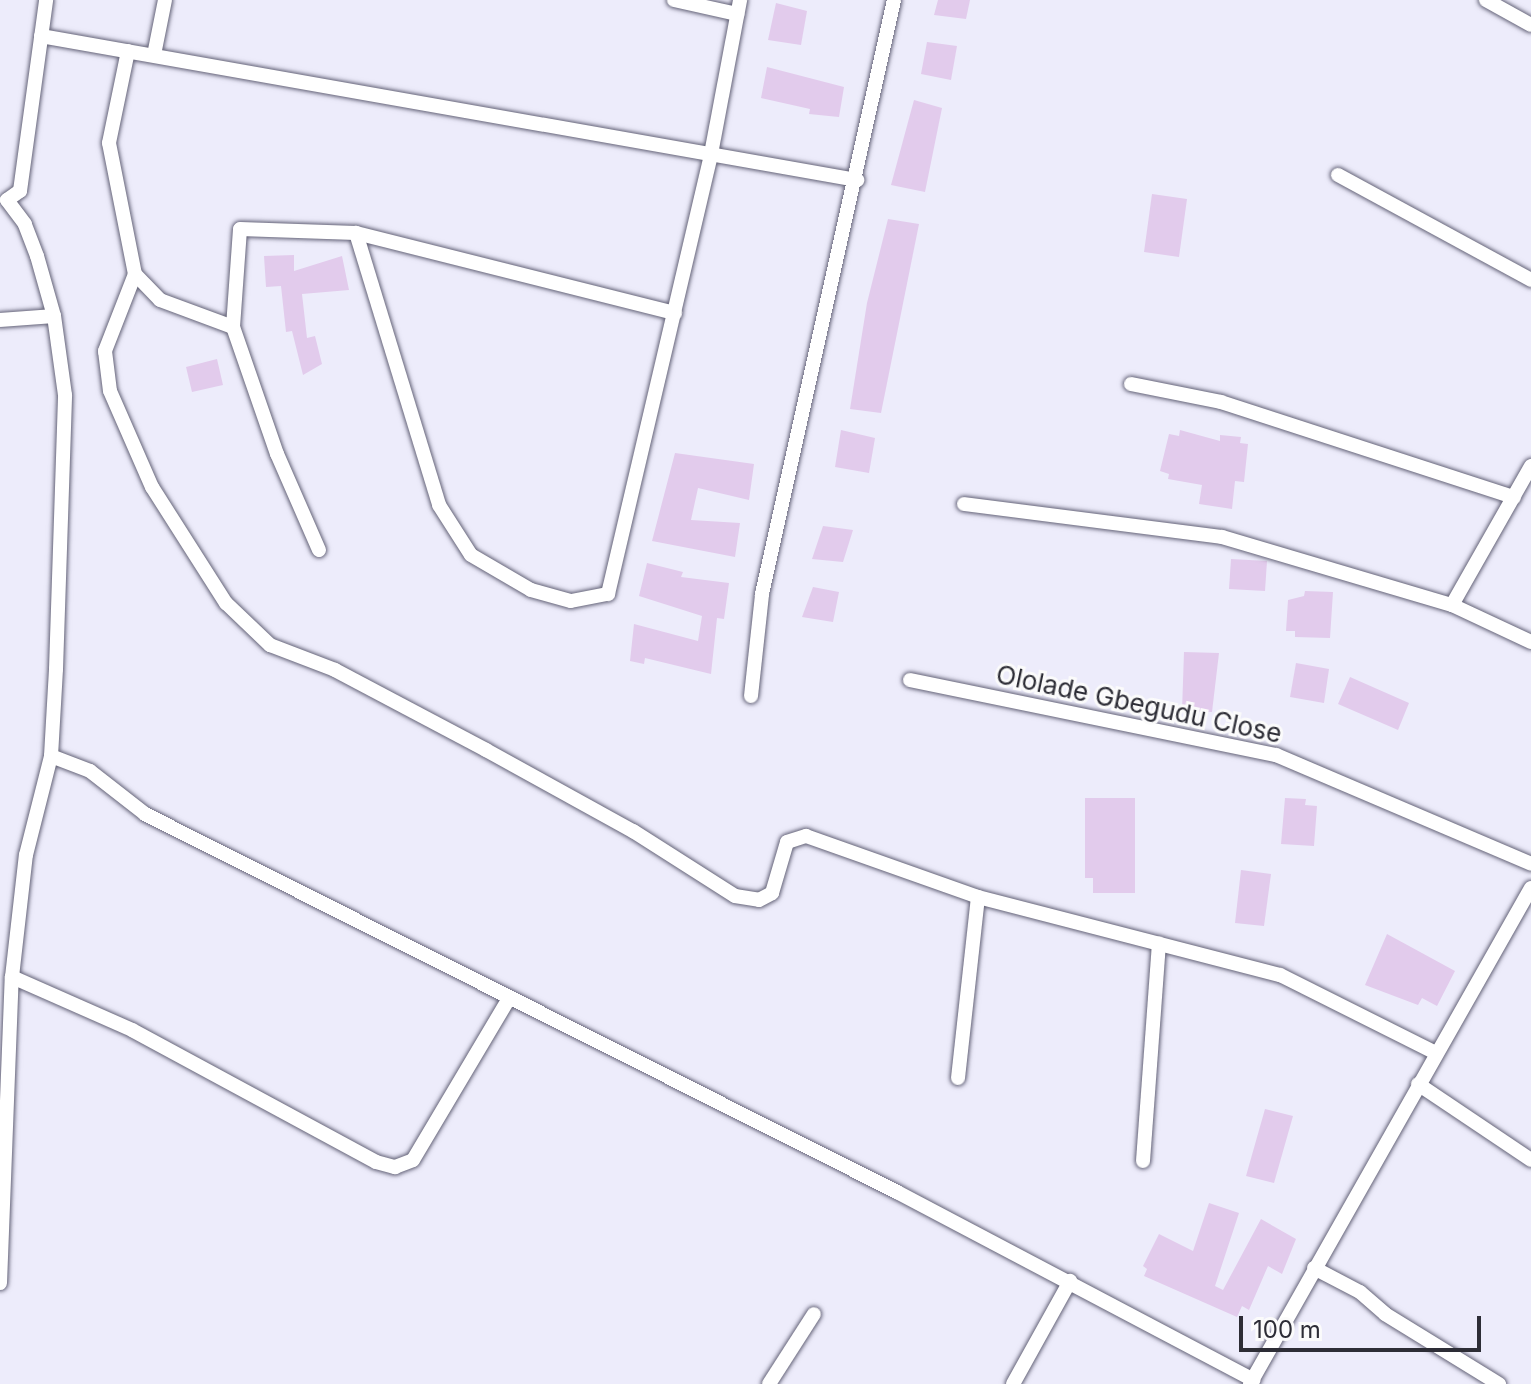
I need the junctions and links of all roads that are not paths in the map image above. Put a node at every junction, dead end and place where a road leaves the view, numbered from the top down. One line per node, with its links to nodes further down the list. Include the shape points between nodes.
1 (46, 0): 8 (street)
2 (165, 0): 10 (street)
3 (674, 0): 6 (street)
4 (894, 0): 13 (street)
5 (1486, 0): 7 (street)
6 (739, 7): 11 (street)
7 (1531, 25)
8 (41, 36): 9 (street); 14 (street, via 20,191)
9 (128, 51): 10 (street); 16 (street, via 109,143)
10 (154, 55): 11 (street)
11 (711, 154): 13 (street); 18 (street)
12 (1338, 175): 17 (street)
13 (857, 180): 30 (street, via 762,594)
14 (4, 201): 19 (street, via 25,224)
15 (356, 233): 18 (street); 18 (street, via 439,505 471,555 531,590 571,601 608,594); 21 (street, via 240,229)
16 (135, 274): 21 (street, via 160,300); 34 (street, via 105,351 110,391 152,487 226,603 270,645 335,670 486,750 633,831 735,896 759,900 772,893 787,842 806,836)
17 (1531, 280)
18 (675, 313)
19 (54, 316): 20 (street); 31 (street, via 65,395)
20 (0, 320)
21 (233, 327): 26 (street, via 277,454)
22 (1131, 384): 24 (street, via 1221,402)
23 (1531, 466): 24 (street)
24 (1514, 497): 27 (street)
25 (964, 504): 27 (street, via 1222,537)
26 (319, 550)
27 (1452, 605): 28 (street)
28 (1531, 642)
29 (910, 680): 32 (street, Ololade Gbegudu Close, via 1276,755)
30 (751, 696)
31 (51, 756): 37 (street, via 26,855); 38 (street, via 90,771 145,814)
32 (1531, 864)
33 (1531, 888): 35 (street)
34 (978, 897): 36 (street); 40 (street)
35 (1526, 908): 39 (street)
36 (1159, 944): 39 (street, via 1280,975); 43 (street)
37 (12, 977): 38 (street, via 132,1030 376,1162 395,1167 413,1160); 44 (street)
38 (508, 1000): 46 (street)
39 (1436, 1053): 41 (street)
40 (958, 1078)
41 (1418, 1084): 42 (street); 45 (street)
42 (1531, 1160)
43 (1143, 1161)
44 (2, 1223): 47 (street)
45 (1314, 1268): 49 (street); 50 (street, via 1360,1292 1385,1314)
46 (1070, 1281): 49 (street); 52 (street)
47 (0, 1283)
48 (814, 1314): 51 (street)
49 (1252, 1382)
50 (1493, 1382)
51 (769, 1384)
52 (1013, 1384)

